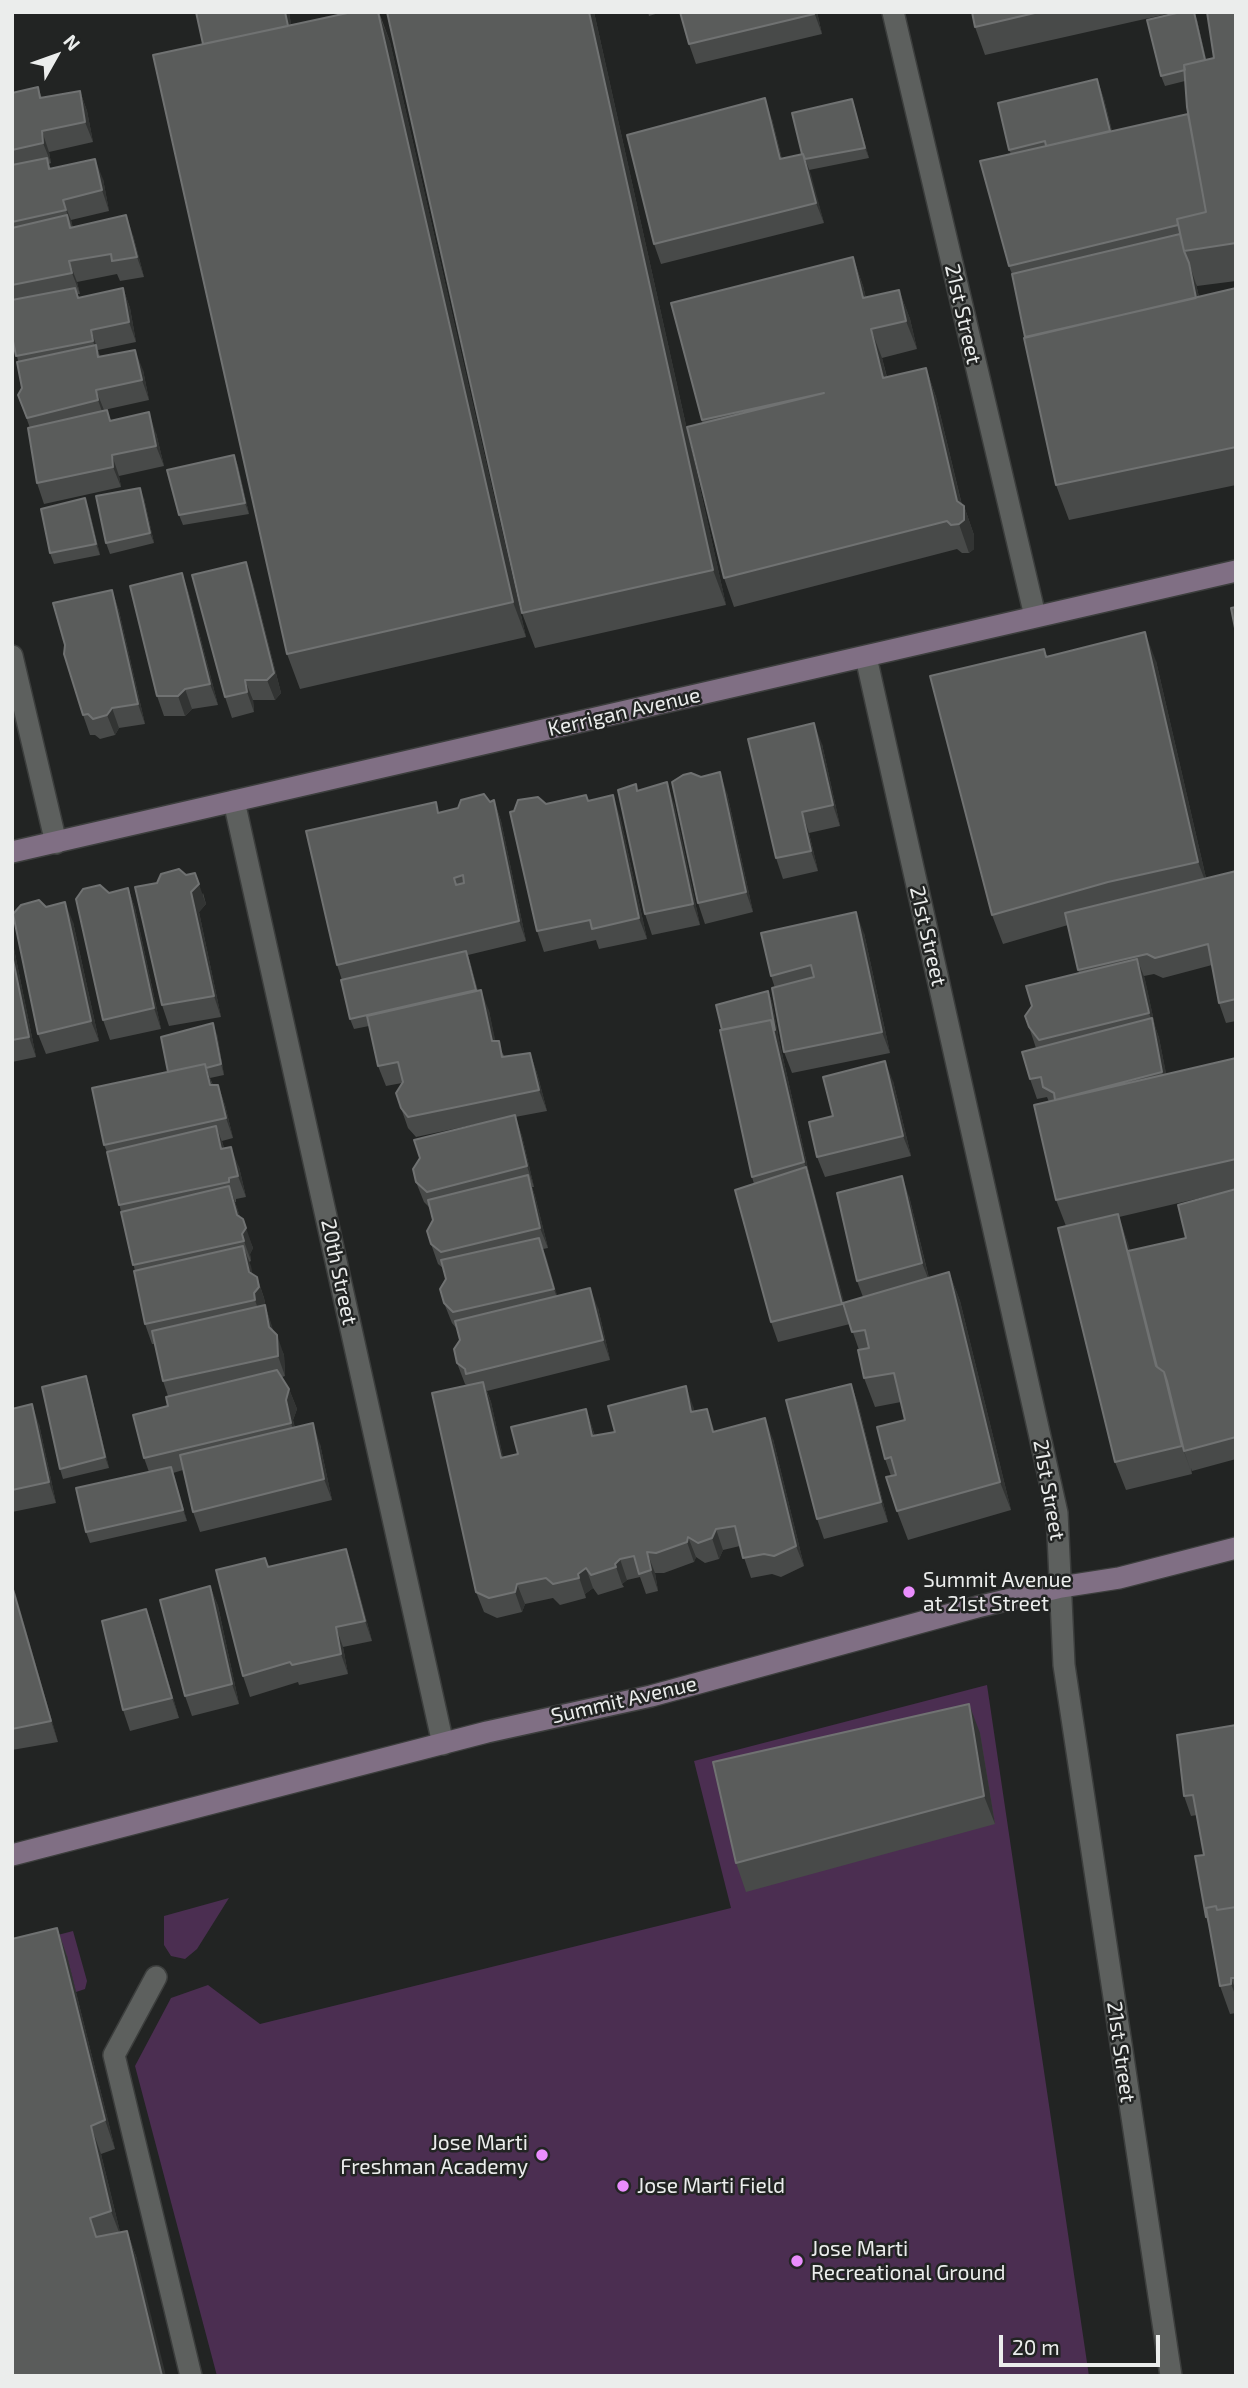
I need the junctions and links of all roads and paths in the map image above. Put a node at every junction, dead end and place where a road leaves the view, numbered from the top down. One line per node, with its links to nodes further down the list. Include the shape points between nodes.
1 (893, 12): 3 (street, 21st Street)
2 (1236, 571): 3 (street, Kerrigan Avenue)
3 (1035, 615): 5 (street, Kerrigan Avenue)
4 (12, 656): 7 (street)
5 (866, 657): 6 (street, Kerrigan Avenue); 10 (street, 21st Street, via 1057,1513)
6 (234, 801): 7 (street, Kerrigan Avenue); 11 (street, 20th Street)
7 (56, 843): 8 (street, Kerrigan Avenue)
8 (12, 852)
9 (1236, 1548): 10 (street, Summit Avenue, via 1119,1578)
10 (1060, 1587): 11 (street, Summit Avenue, via 651,1696); 15 (street, 21st Street, via 1065,1665)
11 (443, 1744): 12 (street, Summit Avenue)
12 (12, 1855)
13 (156, 1977): 14 (street, via 114,2055)
14 (191, 2376)
15 (1171, 2376)

